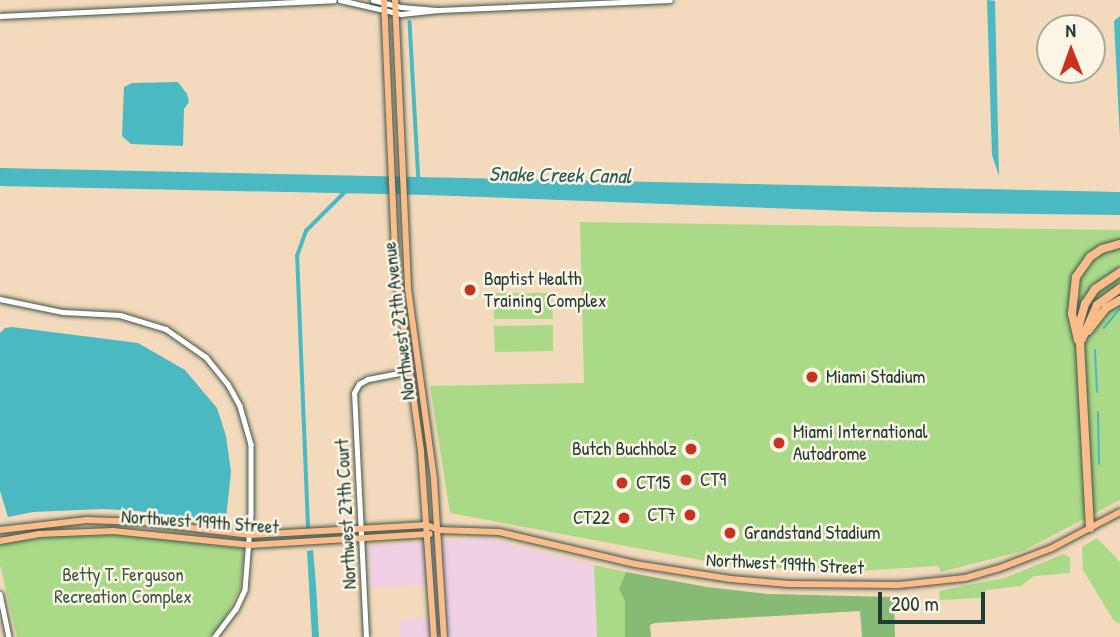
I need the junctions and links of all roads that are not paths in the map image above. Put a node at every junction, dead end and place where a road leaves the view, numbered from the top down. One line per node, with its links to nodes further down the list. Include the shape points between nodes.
1 (334, 0): 7 (street)
2 (340, 0): 5 (street)
3 (373, 0): 5 (street)
4 (670, 0): 6 (street, via 439,9)
5 (384, 4): 6 (street); 13 (main road, Northwest 27th Avenue)
6 (395, 6): 14 (main road, Northwest 27th Avenue)
7 (0, 17)
8 (1120, 244): 16 (highway, via 1090,257 1074,281 1073,327)
9 (1120, 272): 15 (highway, via 1101,284 1085,304 1079,325)
10 (1120, 288): 15 (highway, via 1097,305)
11 (0, 299): 26 (street, via 63,312 131,317 166,329 194,346 228,384 248,429)
12 (1120, 300): 15 (highway, via 1106,308)
13 (401, 319): 14 (main road); 17 (main road, Northwest 27th Avenue)
14 (411, 319): 18 (main road, Northwest 27th Avenue)
15 (1082, 339): 16 (highway)
16 (1082, 351): 22 (highway)
17 (409, 371): 19 (main road, Northwest 27th Avenue); 23 (street, Northwest 27th Court, via 368,379 355,389)
18 (428, 423): 19 (main road); 25 (main road, Northwest 27th Avenue)
19 (417, 424): 21 (main road, Northwest 27th Avenue)
20 (1120, 512): 22 (main road, Northwest 199th Street)
21 (427, 525): 23 (main road, Northwest 199th Street); 25 (main road, Northwest 199th Street); 27 (main road, Northwest 27th Avenue)
22 (1090, 528): 25 (main road, Northwest 199th Street, via 1027,559 965,578 844,585 682,573 499,532)
23 (360, 529): 26 (main road, Northwest 199th Street); 28 (street, Northwest 27th Court)
24 (0, 530): 26 (main road, Northwest 199th Street, via 38,523 115,520)
25 (438, 530): 27 (main road, Northwest 199th Street); 36 (main road, Northwest 27th Avenue)
26 (250, 535): 30 (street)
27 (428, 535): 28 (main road, Northwest 199th Street); 35 (main road, Northwest 27th Avenue)
28 (360, 540): 30 (main road, Northwest 199th Street); 34 (street, Northwest 27th Court)
29 (0, 541): 30 (main road, Northwest 199th Street, via 39,534 113,531)
30 (250, 545): 33 (street, via 244,590)
31 (0, 594): 32 (street)
32 (9, 637)
33 (215, 637)
34 (366, 637)
35 (434, 637)
36 (444, 637)

